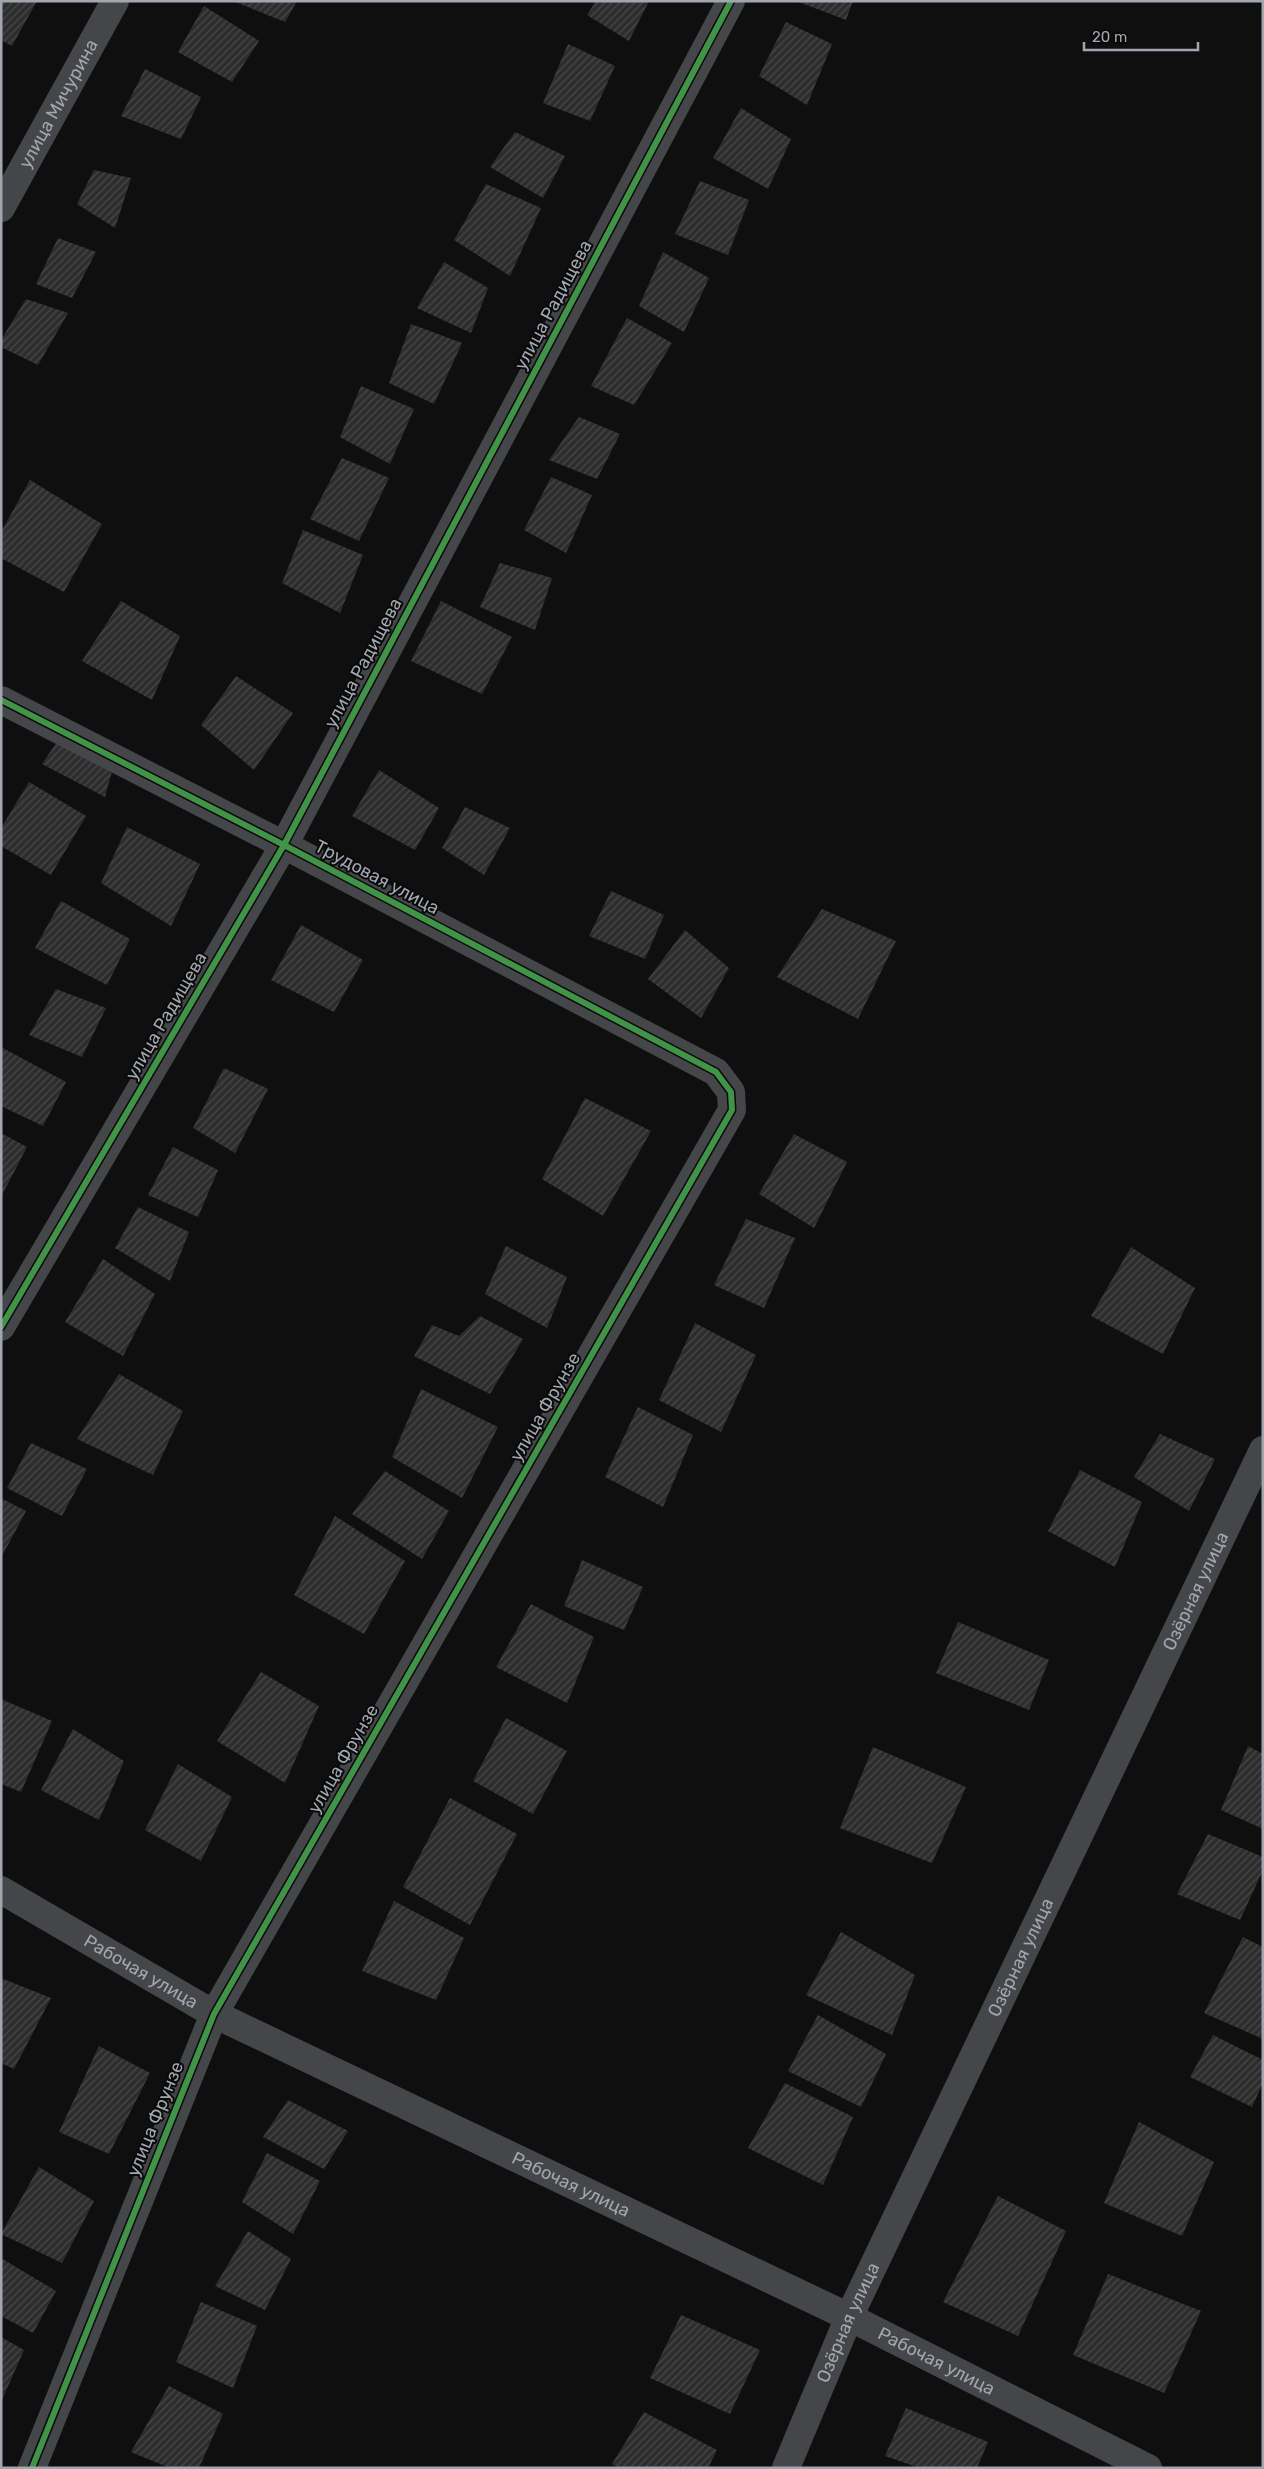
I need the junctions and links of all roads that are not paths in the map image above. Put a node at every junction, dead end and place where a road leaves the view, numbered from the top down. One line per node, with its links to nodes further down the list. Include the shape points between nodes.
1 (115, 1): 3 (street, улица Мичурина)
2 (731, 1): 5 (street, улица Радищева)
3 (1, 208)
4 (1, 700): 5 (street, Трудовая улица)
5 (284, 844): 6 (street, Трудовая улица, via 716,1072); 7 (street, улица Радищева)
6 (731, 1092): 10 (street, улица Фрунзе, via 732,1110)
7 (1, 1327)
8 (1263, 1450): 11 (street, Озёрная улица)
9 (1, 1890): 10 (street, Рабочая улица)
10 (214, 2014): 11 (street, Рабочая улица); 12 (street, улица Фрунзе)
11 (849, 2317): 13 (street, Озёрная улица); 14 (street, Рабочая улица)
12 (32, 2468)
13 (786, 2468)
14 (1148, 2468)

